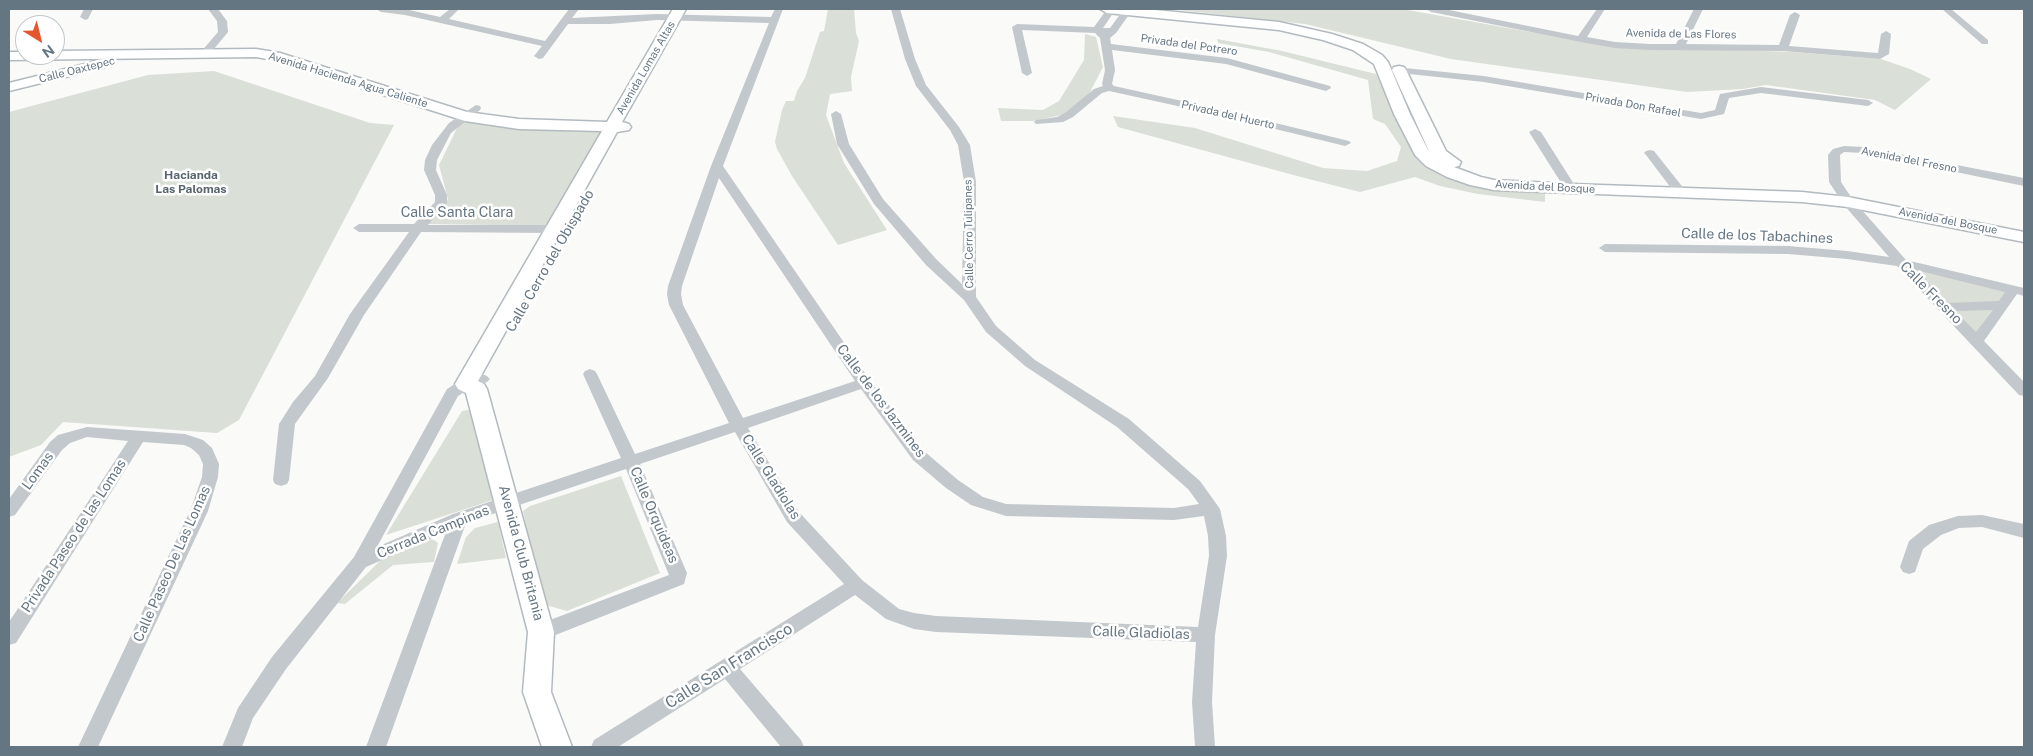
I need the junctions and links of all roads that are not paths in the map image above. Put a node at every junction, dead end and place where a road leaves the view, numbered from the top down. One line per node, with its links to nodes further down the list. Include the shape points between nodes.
1 (213, 9): 25 (street, via 222,21 223,32)
2 (381, 9): 17 (street)
3 (454, 9): 17 (street)
4 (574, 9): 15 (street)
5 (779, 9): 16 (street, Calle Gladiolas)
6 (896, 9): 56 (street, Calle Cerro Tulipanes, via 921,86 964,144 970,182)
7 (1143, 9): 30 (main road, Avenida del Bosque, via 1328,31 1370,44 1388,55)
8 (1431, 9): 20 (street, Avenida de Las Flores, via 1496,18)
9 (1601, 9): 20 (street)
10 (1698, 9): 23 (street)
11 (1117, 10): 19 (street); 19 (street); 30 (main road, Avenida del Bosque, via 1279,26 1365,50)
12 (1948, 11): 21 (street)
13 (1795, 15): 24 (street)
14 (684, 16): 15 (street); 16 (street); 39 (main road, Avenida Lomas Altas)
15 (564, 20): 22 (street)
16 (775, 20): 43 (street, Calle Gladiolas)
17 (441, 21): 22 (street)
18 (1886, 34): 24 (street, Avenida de Las Flores, via 1884,54 1880,56)
19 (1106, 36): 31 (street, Privada del Potrero, via 1017,27); 33 (street, via 1110,70 1107,84); 34 (street, Privada del Potrero, via 1227,61)
20 (1581, 39): 23 (street, Avenida de Las Flores, via 1615,45)
21 (1985, 42)
22 (547, 44): 29 (street)
23 (1680, 47): 24 (street, Avenida de Las Flores)
24 (1783, 48)
25 (209, 49): 27 (main road, Avenida Hacienda Agua Caliente); 36 (main road, Avenida Hacienda Agua Caliente, via 276,56)
26 (65, 50): 27 (main road, Avenida Hacienda Agua Caliente)
27 (139, 52): 28 (main road, Avenida Hacienda Agua Caliente); 32 (main road, Calle Oaxtepec)
28 (9, 56)
29 (539, 56)
30 (1392, 70): 35 (street, Privada Don Rafael, via 1474,78 1701,116 1718,114 1724,96 1761,90); 45 (main road, Avenida del Bosque, via 1402,114 1421,152 1432,162 1453,173 1494,185)
31 (1026, 73)
32 (9, 87)
33 (1110, 88): 38 (street, via 1098,91 1059,120); 41 (street, Privada del Huerto)
34 (1326, 88)
35 (1868, 103)
36 (470, 112): 39 (main road, Avenida Hacienda Agua Caliente, via 519,124); 49 (street, via 447,131 431,160 430,170 441,194 441,202)
37 (836, 114): 56 (street, via 843,144 878,201 931,262)
38 (1040, 122)
39 (621, 123): 51 (main road, Calle Cerro del Obispado); 62 (main road, Calle Cerro del Obispado)
40 (1535, 132): 45 (street)
41 (1345, 143)
42 (1650, 153): 46 (street)
43 (717, 166): 61 (street, Calle de los Jazmines); 64 (street, Calle Gladiolas, via 674,294 676,305)
44 (2024, 182): 47 (street, Avenida del Fresno, via 1844,149 1834,155 1835,182)
45 (1568, 184): 46 (main road, Avenida del Bosque)
46 (1677, 188): 47 (main road, Avenida del Bosque)
47 (1844, 197): 50 (main road, Avenida del Bosque); 52 (main road, Avenida del Bosque); 54 (street, Calle Fresno)
48 (359, 228): 49 (street, Calle Santa Clara)
49 (418, 228): 51 (street, Calle Santa Clara); 68 (street, via 357,314 312,391 287,424)
50 (2024, 228)
51 (555, 229): 62 (main road, Calle Cerro del Obispado)
52 (2024, 237)
53 (1605, 248): 54 (street, Calle de los Tabachines, via 1788,250)
54 (1901, 263): 55 (street, Calle de los Tabachines); 58 (street, Calle Fresno)
55 (2019, 290): 57 (street)
56 (969, 297): 70 (street, via 1010,348 1123,423 1194,485)
57 (2004, 305): 58 (street); 59 (street)
58 (1944, 307): 59 (street, Calle Fresno)
59 (1977, 340): 63 (street, Calle Fresno)
60 (590, 374): 67 (street, Calle Orquídeas)
61 (864, 383): 64 (street, Cerrada Campinas); 70 (street, Calle de los Jazmines, via 919,456 977,502 1006,510 1174,514)
62 (474, 384): 69 (main road, Avenida Club Britania); 74 (street, Calle Cerro del Obispado, via 452,393)
63 (2024, 391)
64 (739, 426): 67 (street, Cerrada Campinas); 76 (street, Calle Gladiolas, via 793,517)
65 (71, 436): 66 (street, Calle Paseo De Las Lomas, via 87,432); 71 (street, Lomas, via 56,446)
66 (139, 436): 79 (street, Privada Paseo de las Lomas); 81 (street, Calle Paseo De Las Lomas, via 197,444 206,452 211,464 210,477 199,512)
67 (631, 462): 69 (street, Cerrada Campinas); 77 (street, Calle Orquídeas, via 678,579)
68 (282, 480)
69 (508, 503): 72 (street, Cerrada Campinas); 77 (main road, Avenida Club Britania)
70 (1211, 509): 78 (street, via 1218,536 1218,556)
71 (9, 511)
72 (459, 519): 74 (street, Cerrada Campinas); 83 (street)
73 (2024, 531): 75 (street, via 1982,521 1958,522 1935,530 1915,546)
74 (360, 562): 82 (street, Cerrada Campinas, via 279,663 245,714)
75 (1909, 567)
76 (856, 585): 78 (street, Calle Gladiolas, via 893,614 914,621); 80 (street, Calle San Francisco)
77 (541, 632): 84 (main road, Avenida Club Britania, via 537,692)
78 (1206, 635): 87 (street, via 1202,702)
79 (9, 637)
80 (727, 667): 85 (street, Calle San Francisco); 86 (street)
81 (88, 747)
82 (232, 747)
83 (376, 747)
84 (557, 747)
85 (601, 747)
86 (794, 747)
87 (1205, 747)

